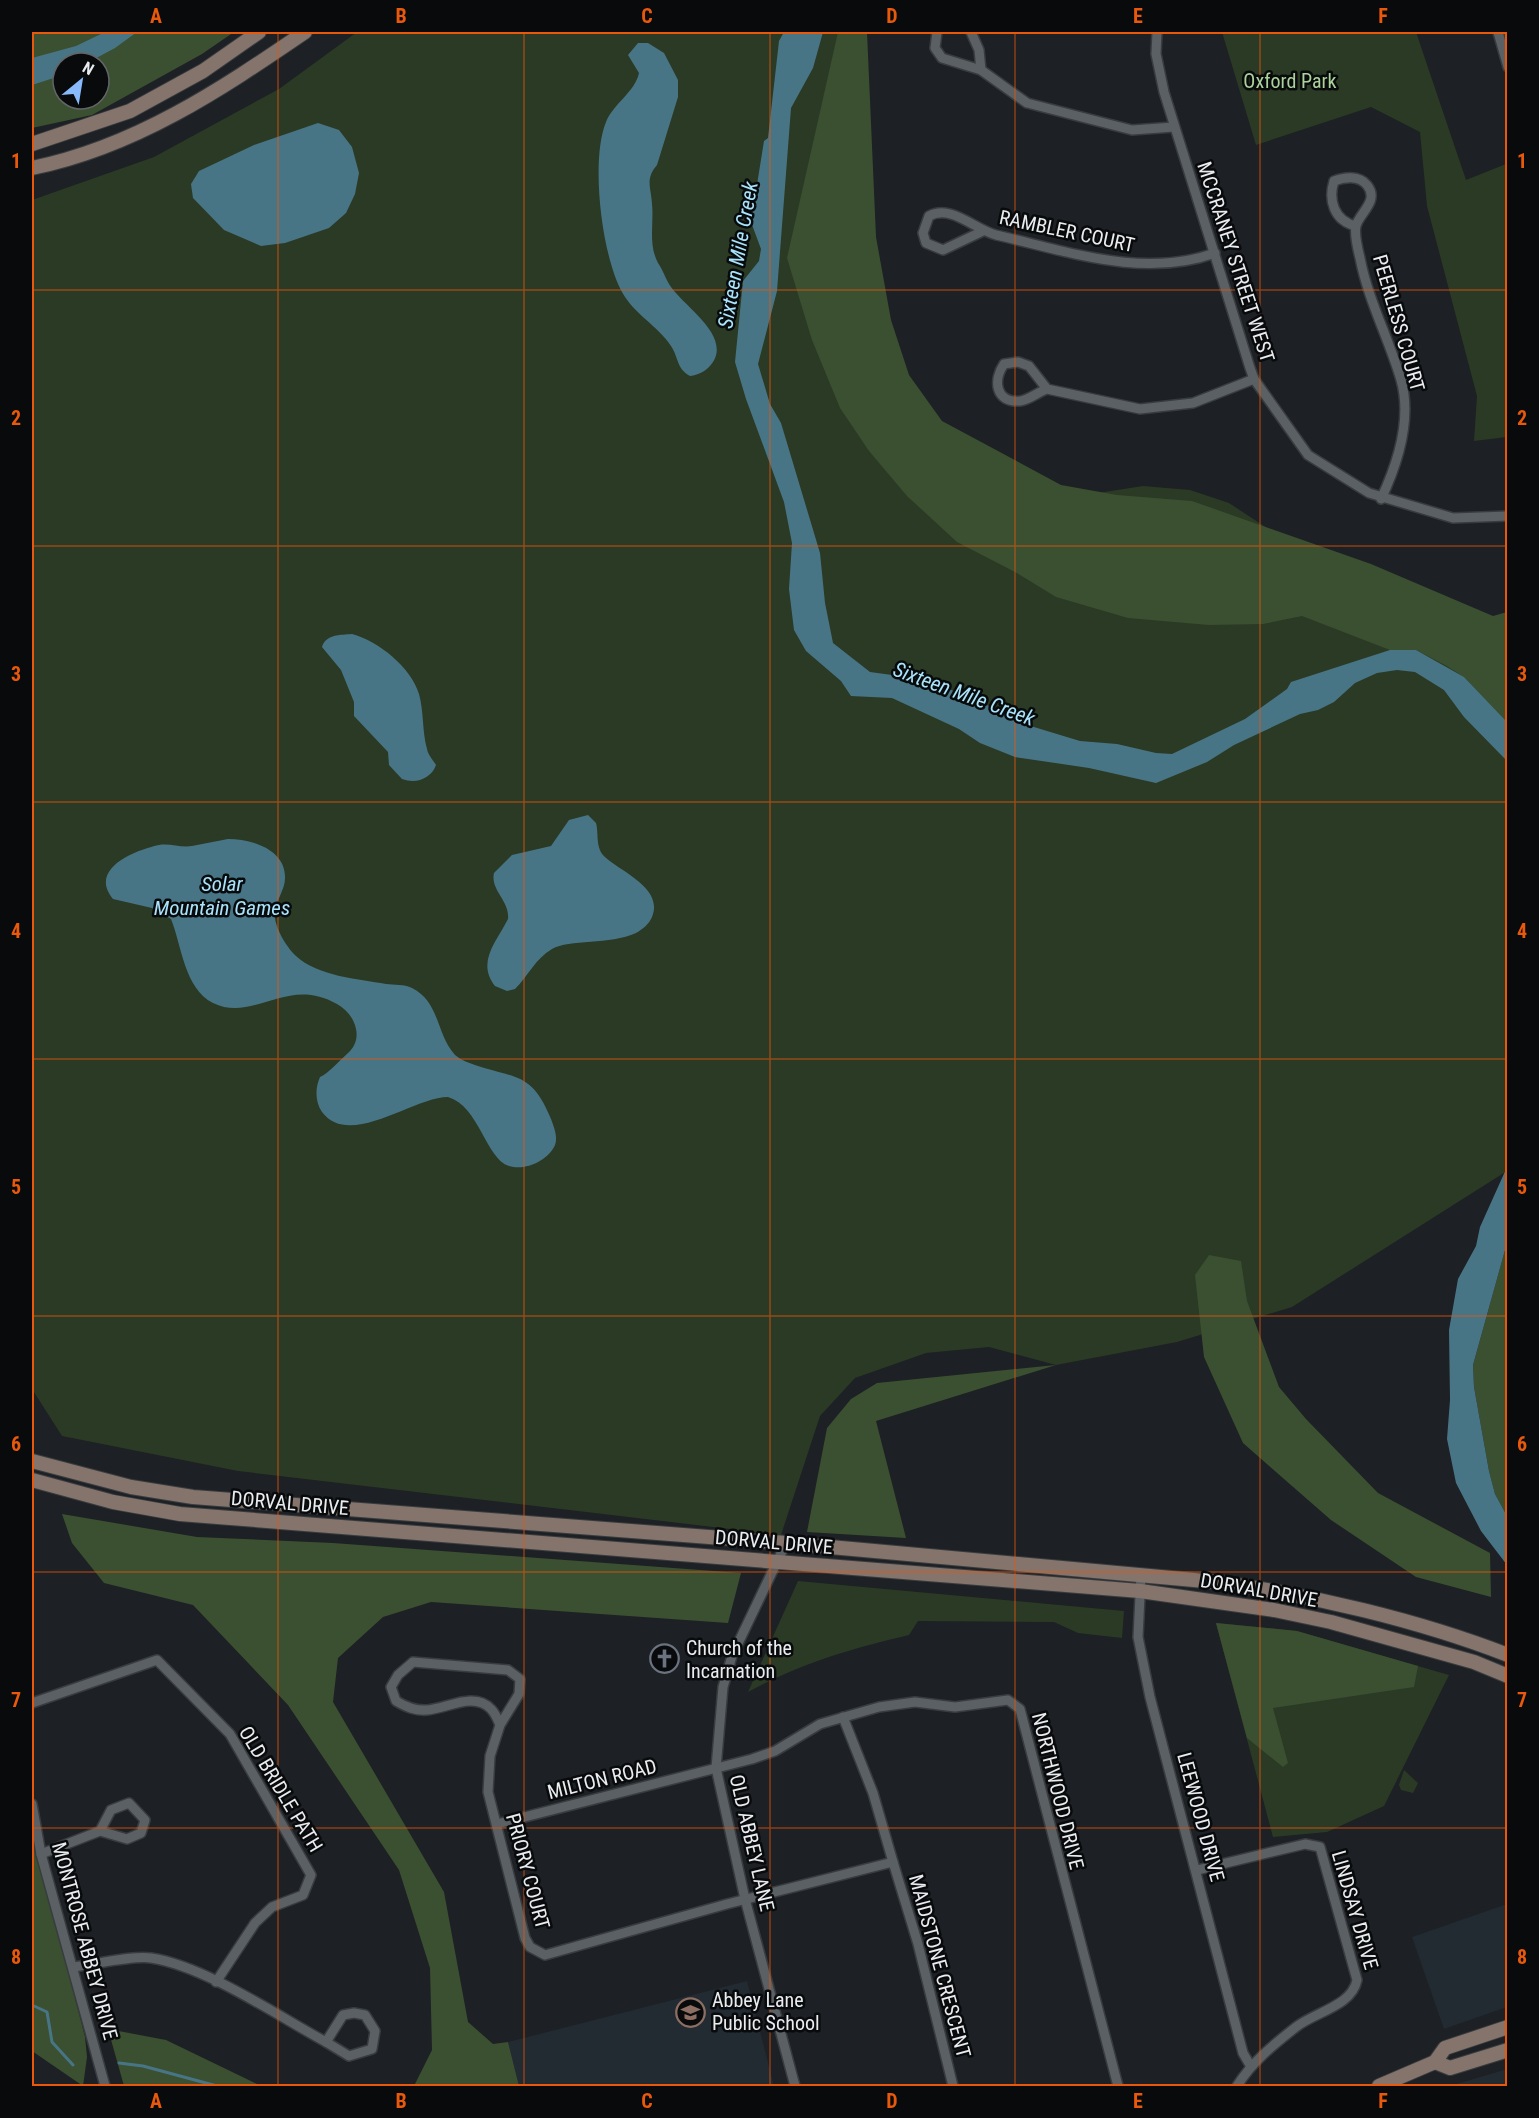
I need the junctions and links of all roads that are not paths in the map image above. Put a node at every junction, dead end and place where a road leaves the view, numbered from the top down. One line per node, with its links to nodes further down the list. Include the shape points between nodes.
1 (259, 32): 10 (main road, via 202,71 140,106)
2 (305, 32): 11 (main road, via 234,81 144,132)
3 (937, 32): 8 (street, via 935,48 942,58)
4 (971, 32): 8 (street, via 979,50)
5 (1157, 32): 9 (street, MCCRANEY STREET WEST, via 1156,54)
6 (1498, 32): 7 (street)
7 (1508, 67)
8 (981, 70): 9 (street, via 1027,103 1131,130)
9 (1174, 127): 14 (street, MCCRANEY STREET WEST)
10 (32, 144)
11 (32, 168)
12 (1356, 226): 12 (street, via 1370,205 1370,192 1367,184 1343,177 1334,182 1330,195 1335,213); 17 (street, PEERLESS COURT, via 1360,260 1401,380 1405,411 1394,471)
13 (982, 231): 13 (street, RAMBLER COURT, via 944,250 926,243 922,233 929,216 939,211 948,211); 14 (street, RAMBLER COURT, via 1130,264 1173,264)
14 (1215, 253): 15 (street, MCCRANEY STREET WEST)
15 (1254, 379): 16 (street, via 1193,403 1140,410); 17 (street, MCCRANEY STREET WEST, via 1308,455)
16 (1047, 389): 16 (street, via 1029,366 1018,362 1004,364 997,374 1000,394 1010,401 1023,401)
17 (1381, 499): 18 (street, MCCRANEY STREET WEST, via 1453,518)
18 (1508, 516)
19 (32, 1461): 21 (main road, DORVAL DRIVE, via 120,1485 192,1497)
20 (32, 1480): 22 (main road, DORVAL DRIVE, via 113,1502 180,1514)
21 (786, 1543): 22 (street, OLD ABBEY LANE); 23 (main road, DORVAL DRIVE)
22 (777, 1561): 24 (main road, DORVAL DRIVE); 30 (street, OLD ABBEY LANE, via 732,1656 723,1687)
23 (1141, 1575): 24 (street, LEEWOOD DRIVE); 25 (main road, DORVAL DRIVE, via 1267,1589 1361,1611)
24 (1140, 1591): 26 (main road, DORVAL DRIVE, via 1331,1622 1473,1662); 36 (street, LEEWOOD DRIVE, via 1138,1637 1150,1697)
25 (1508, 1656)
26 (1508, 1676)
27 (32, 1703): 39 (street, OLD BRIDLE PATH, via 157,1660 230,1734 311,1875 303,1895 272,1907 255,1923)
28 (843, 1717): 30 (street, NORTHWOOD DRIVE, via 820,1724 775,1751); 35 (street, via 873,1793); 48 (street, NORTHWOOD DRIVE, via 907,1702 955,1707 1008,1700 1020,1709)
29 (500, 1725): 29 (street, PRIORY COURT, via 490,1708 478,1702 410,1709 396,1701 391,1687 413,1662 508,1670 520,1679 519,1694); 32 (street, PRIORY COURT, via 490,1756 488,1792)
30 (716, 1768): 32 (street, MILTON ROAD); 37 (street, OLD ABBEY LANE)
31 (32, 1804): 34 (street, MONTROSE ABBEY DRIVE)
32 (497, 1824): 37 (street, PRIORY COURT, via 525,1938 530,1947 545,1955)
33 (100, 1831): 33 (street, via 127,1839 141,1833 145,1820 129,1803 111,1810); 34 (street)
34 (41, 1854): 38 (street, MONTROSE ABBEY DRIVE)
35 (893, 1863): 37 (street, MAIDSTONE CRESCENT); 47 (street, MAIDSTONE CRESCENT, via 918,1944)
36 (1197, 1870): 44 (street, LEEWOOD DRIVE); 44 (street, LINDSAY DRIVE, via 1305,1844 1320,1847 1324,1853 1358,1980 1356,1987 1352,1994 1299,2025)
37 (745, 1899): 46 (street, OLD ABBEY LANE)
38 (73, 1967): 39 (street, via 150,1958); 45 (street, MONTROSE ABBEY DRIVE)
39 (216, 1982): 41 (street)
40 (1508, 2027): 43 (main road, via 1445,2048)
41 (326, 2042): 41 (street, via 349,2056 372,2049 375,2031 365,2015 343,2015)
42 (1508, 2050): 43 (main road, via 1450,2068)
43 (1435, 2062): 50 (main road)
44 (1250, 2065): 49 (street, LINDSAY DRIVE)
45 (105, 2086)
46 (795, 2086)
47 (953, 2086)
48 (1118, 2086)
49 (1237, 2086)
50 (1379, 2086)

